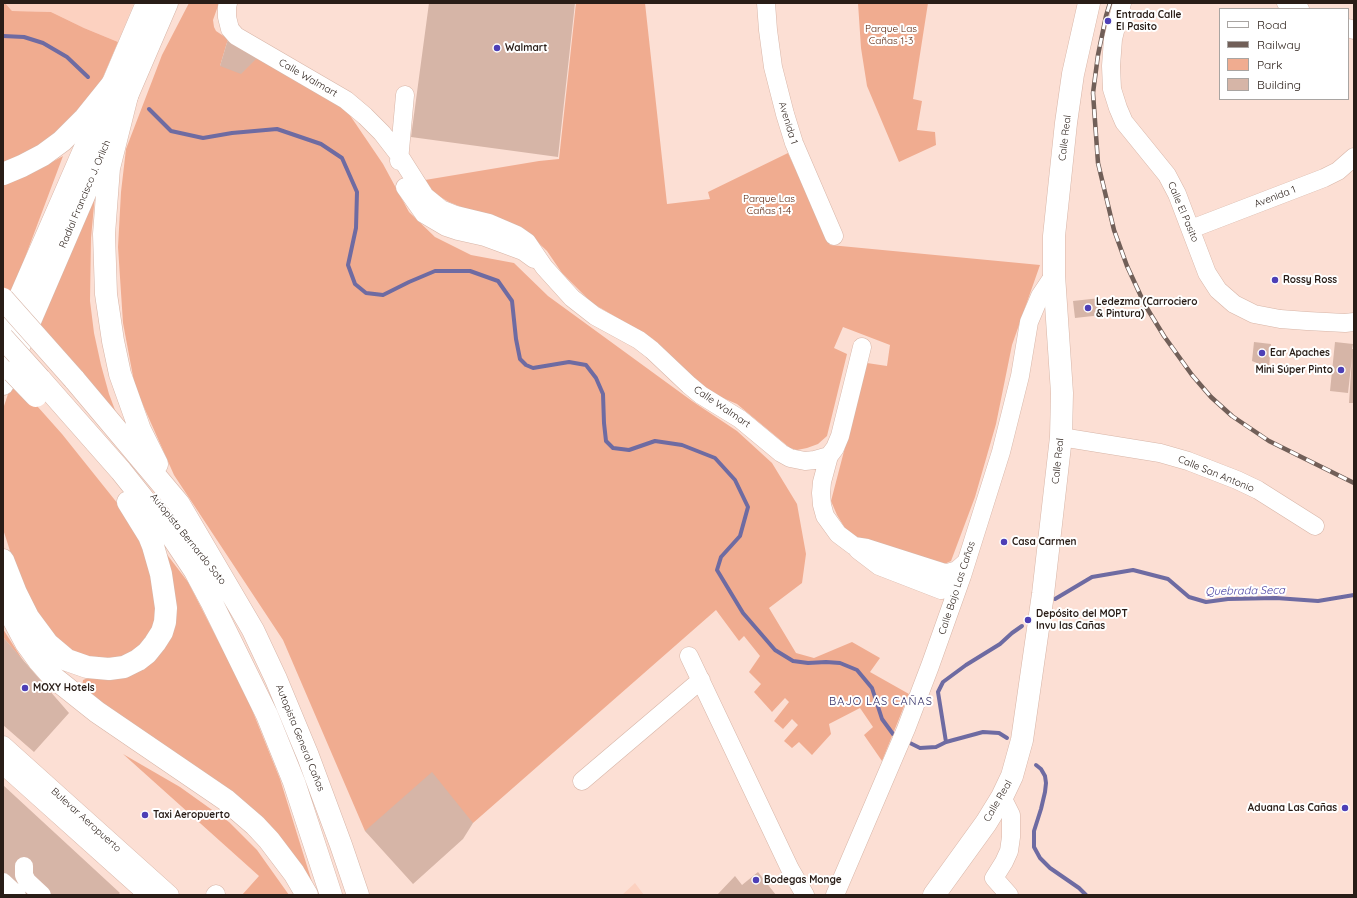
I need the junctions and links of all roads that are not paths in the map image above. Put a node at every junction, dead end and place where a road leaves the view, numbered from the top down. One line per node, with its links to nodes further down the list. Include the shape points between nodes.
1 (147, 3): 11 (main road, Radial Francisco J. Orlich)
2 (167, 3): 10 (main road, Radial Francisco J. Orlich)
3 (174, 3): 10 (main road)
4 (228, 3): 13 (street, Calle Walmart, via 227,18 230,29 236,36 346,100 382,133)
5 (766, 3): 17 (street, Avenida 1, via 773,67 785,114 794,143)
6 (1089, 3): 18 (main road, Calle Real, via 1073,74 1066,123 1054,236)
7 (1122, 3): 16 (street, Calle El Pasito, via 1113,39 1112,89 1124,122 1167,175)
8 (1286, 3): 9 (street)
9 (1298, 8)
10 (140, 64): 11 (main road, Radial Francisco J. Orlich)
11 (121, 87): 15 (main road, via 43,156); 22 (main road, Radial Francisco J. Orlich); 26 (main road, Radial Francisco J. Orlich); 30 (main road, via 108,176 104,234 106,294 113,341 128,400 140,430)
12 (405, 95): 13 (street)
13 (398, 155): 28 (street, Calle Walmart, via 425,196 441,209 489,223 527,242 562,288 582,306 639,340 701,395 740,419 781,453 805,461)
14 (1353, 163): 16 (street, Avenida 1, via 1324,178)
15 (3, 174)
16 (1191, 229): 21 (street, Calle El Pasito, via 1207,273 1218,290 1234,304 1254,314 1280,319)
17 (834, 236)
18 (1054, 275): 27 (main road, Calle Real, via 1062,393); 35 (street, Calle Bajo Las Cañas, via 1040,296 1029,322 1002,452)
19 (3, 299): 30 (main road, Autopista Bernardo Soto, bridge)
20 (3, 321): 25 (main road, Autopista Bernardo Soto)
21 (1354, 322)
22 (3, 337): 25 (main road, Autopista Bernardo Soto, bridge)
23 (863, 348): 28 (street, via 840,436)
24 (3, 361): 25 (main road, Autopista Bernardo Soto, bridge)
25 (41, 381): 29 (main road, Autopista Bernardo Soto); 31 (main road, Autopista Bernardo Soto); 36 (main road, Autopista Bernardo Soto, via 122,456)
26 (3, 384)
27 (1061, 437): 32 (street, Calle San Antonio, via 1160,453 1188,461 1251,487); 43 (main road, Calle Real, via 1043,594 1022,740 1012,776)
28 (829, 456): 35 (street, via 822,482 822,505 838,534 854,546 942,572)
29 (128, 502): 33 (main road, Autopista Bernardo Soto); 34 (main road, via 149,536 156,553 166,608 162,632 155,643 138,660 124,667 87,667 66,660 48,644 28,617)
30 (179, 504): 36 (main road, Autopista Bernardo Soto)
31 (165, 526): 36 (main road, Autopista General Cañas, via 195,571)
32 (1315, 526)
33 (174, 555): 36 (main road, Autopista General Cañas)
34 (3, 560)
35 (964, 569): 54 (street, Calle Bajo Las Cañas, via 906,729)
36 (220, 594): 51 (main road, Autopista General Cañas, via 294,782); 52 (main road, Autopista General Cañas, via 253,630 276,679 342,845)
37 (3, 600): 50 (main road, via 26,643 53,677 97,712 231,804 269,840)
38 (689, 656): 39 (street)
39 (701, 680): 42 (street); 53 (street, via 790,869)
40 (3, 745): 49 (street, Bulevar Aeropuerto)
41 (3, 766): 48 (street, Bulevar Aeropuerto)
42 (582, 780)
43 (1002, 797): 55 (main road, Calle Real); 56 (street, via 1011,815 1011,837 1004,862 994,878)
44 (24, 866): 47 (street, via 27,881)
45 (3, 882): 46 (street)
46 (17, 895)
47 (42, 895)
48 (148, 895)
49 (170, 895)
50 (307, 895)
51 (331, 895)
52 (358, 895)
53 (805, 895)
54 (835, 895)
55 (934, 895)
56 (1009, 895)

